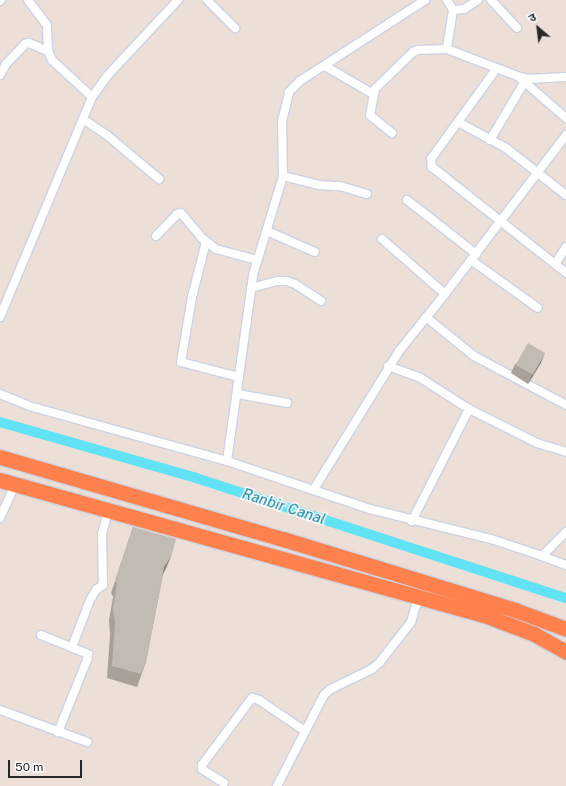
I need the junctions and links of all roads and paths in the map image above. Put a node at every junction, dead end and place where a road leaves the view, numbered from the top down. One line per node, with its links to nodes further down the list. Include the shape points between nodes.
1 (28, 0): 12 (street, via 47,25)
2 (178, 0): 19 (street, via 108,75)
3 (206, 0): 9 (street)
4 (425, 0): 13 (street)
5 (447, 0): 8 (street)
6 (478, 0): 8 (street, via 464,9)
7 (490, 0): 10 (street)
8 (453, 10): 11 (street)
9 (235, 28)
10 (517, 28)
11 (447, 49): 14 (street); 18 (street, via 413,52)
12 (48, 51): 15 (street, via 29,43 25,44 6,64); 19 (street, via 57,66)
13 (324, 66): 18 (street); 27 (street, via 300,81 289,92 282,121)
14 (497, 68): 17 (street); 22 (street)
15 (0, 75)
16 (566, 77): 17 (street)
17 (522, 80): 20 (street); 25 (street)
18 (373, 94): 23 (street, via 370,115)
19 (92, 97): 21 (street)
20 (566, 118)
21 (83, 119): 28 (street, via 108,136); 47 (street)
22 (458, 122): 25 (street); 32 (street, via 431,159 432,166)
23 (392, 133)
24 (566, 135): 26 (street)
25 (490, 140): 26 (street, via 506,148)
26 (537, 173): 30 (street); 32 (street)
27 (283, 176): 29 (street, via 318,186 340,186); 33 (street)
28 (158, 179)
29 (367, 194)
30 (566, 195)
31 (407, 200): 39 (street)
32 (499, 221): 39 (street); 41 (street)
33 (267, 231): 38 (street); 40 (street)
34 (156, 236): 36 (street, via 179,213)
35 (382, 239): 44 (street)
36 (206, 242): 40 (street, via 216,249); 50 (street, via 192,297 181,362)
37 (566, 247): 41 (street)
38 (315, 252)
39 (473, 257): 44 (street); 46 (street)
40 (257, 260): 43 (street)
41 (554, 264): 42 (street)
42 (566, 273)
43 (251, 288): 45 (street, via 286,281); 50 (street)
44 (445, 294): 48 (street)
45 (321, 301)
46 (538, 308)
47 (0, 317)
48 (426, 317): 49 (street); 54 (street, via 474,356)
49 (388, 366): 55 (street, via 419,377); 61 (street)
50 (239, 377): 52 (street)
51 (0, 394): 58 (street, via 29,406)
52 (238, 394): 53 (street); 58 (street)
53 (286, 403)
54 (566, 406)
55 (469, 409): 56 (street, via 537,443); 64 (street)
56 (566, 452)
57 (0, 457): 69 (highway, via 283,538 515,610)
58 (227, 461): 61 (street)
59 (0, 480): 60 (highway)
60 (15, 484): 62 (highway); 63 (street)
61 (314, 489): 64 (street)
62 (108, 511): 68 (highway); 71 (street, via 102,534 103,585 90,600)
63 (0, 518)
64 (412, 521): 66 (street, via 490,539)
65 (566, 532): 66 (street)
66 (542, 556): 67 (street)
67 (566, 565)
68 (419, 596): 72 (highway, via 512,624); 74 (street, via 411,622 380,662 372,669 327,692)
69 (566, 629)
70 (41, 635): 71 (street)
71 (72, 647): 75 (street, via 87,652 88,656)
72 (566, 652)
73 (0, 710): 75 (street)
74 (305, 730): 77 (street, via 252,698 202,765 202,769); 78 (street)
75 (58, 732): 76 (street)
76 (87, 742)
77 (224, 782)
78 (277, 786)

